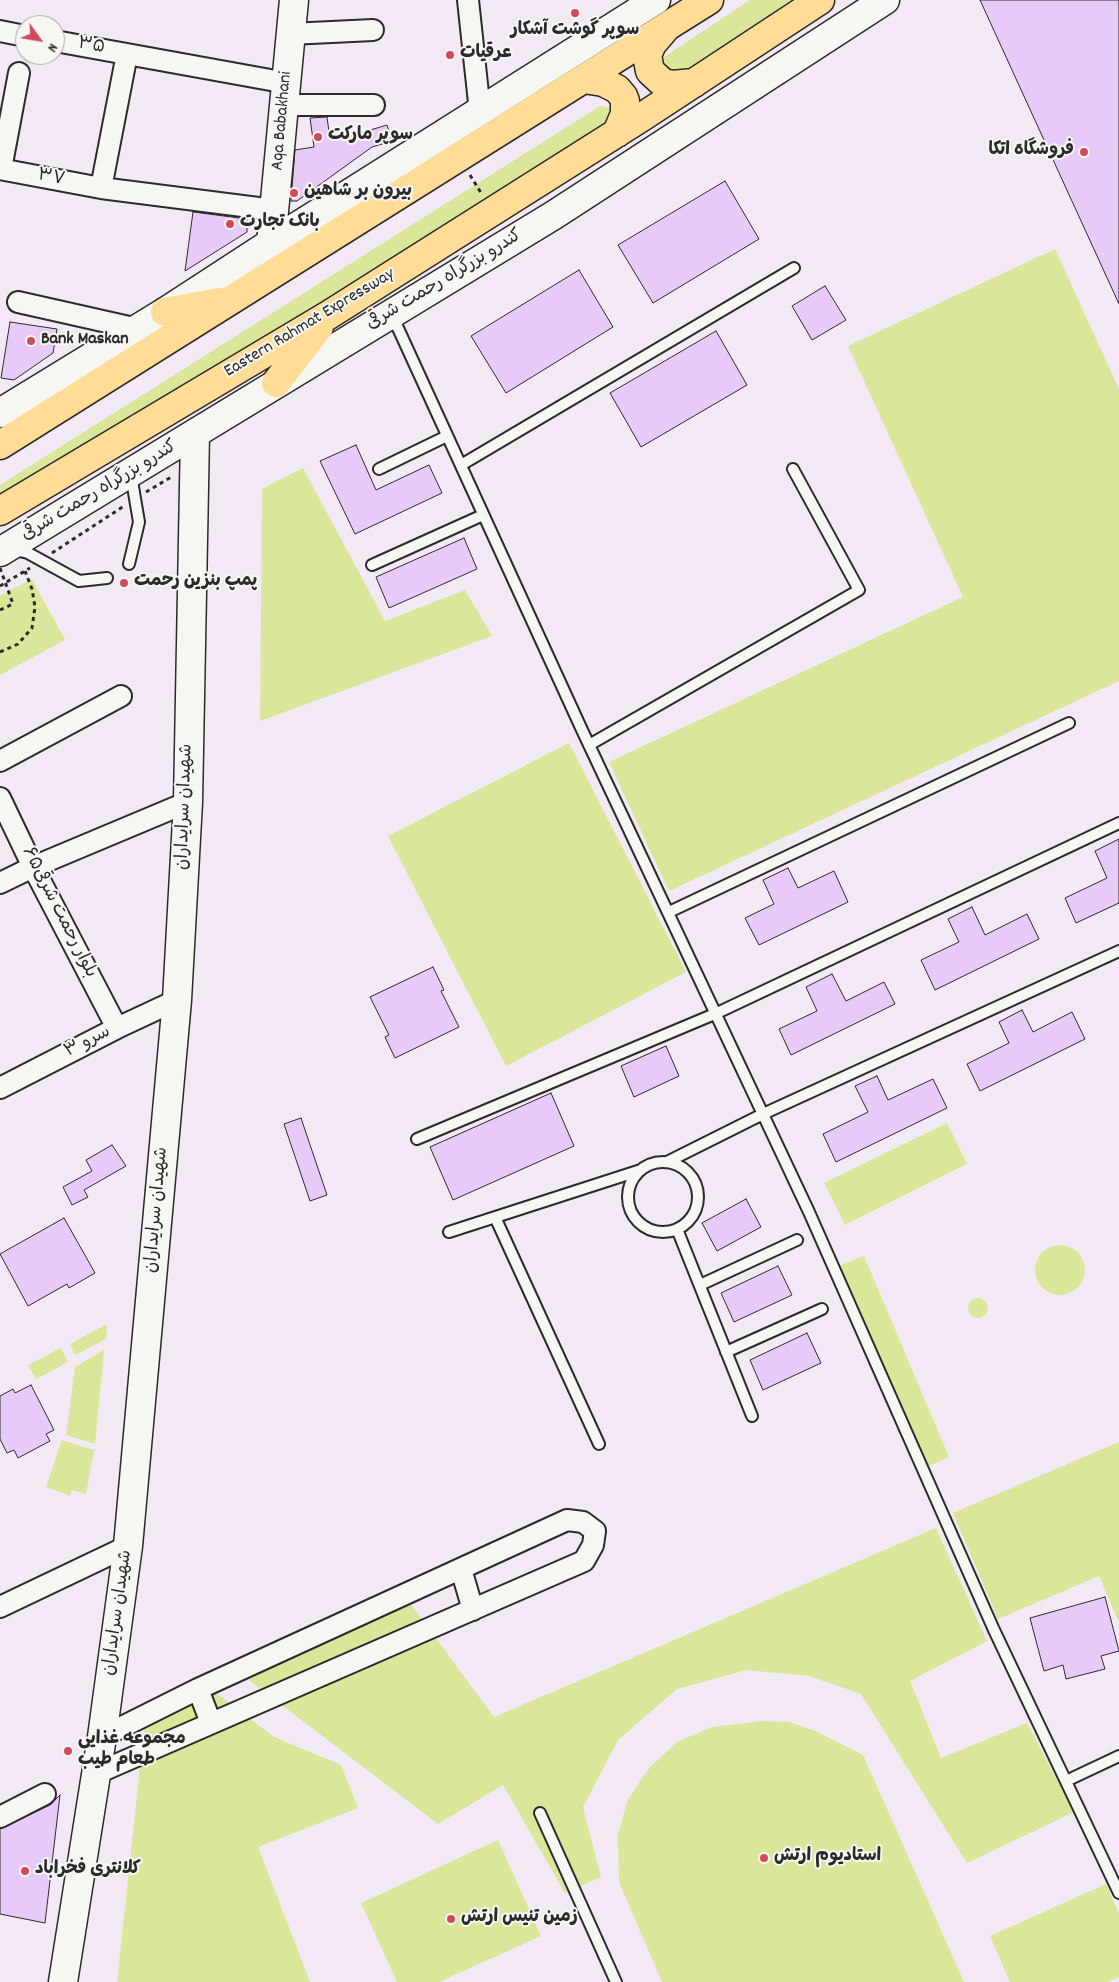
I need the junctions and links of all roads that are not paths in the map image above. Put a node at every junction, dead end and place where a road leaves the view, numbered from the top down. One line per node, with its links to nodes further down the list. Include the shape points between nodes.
1 (294, 0): 11 (main road, Aqa Babakhani)
2 (468, 0): 19 (street)
3 (656, 0): 19 (main road)
4 (709, 0): 7 (highway)
5 (820, 0): 16 (highway)
6 (885, 0): 29 (main road, کندرو بزرگراه رحمت شرقی, via 554,215)
7 (666, 27): 15 (highway); 16 (highway, via 647,55 650,71 672,85)
8 (373, 30): 11 (street)
9 (0, 31): 10 (street)
10 (15, 34)
11 (290, 34): 17 (main road, Aqa Babakhani)
12 (65, 43): 13 (street, ۳۵)
13 (127, 54): 17 (street, ۳۵); 22 (street)
14 (19, 72): 21 (street)
15 (584, 79): 20 (highway, via 603,82 623,96 625,114); 26 (highway)
16 (694, 83): 20 (highway, Eastern Rahmat Expressway)
17 (286, 94): 18 (street, ۳۵); 23 (main road, Aqa Babakhani)
18 (374, 105)
19 (480, 112): 24 (main road)
20 (617, 133): 30 (highway, Eastern Rahmat Expressway)
21 (0, 169): 22 (street, ۳۷)
22 (101, 188): 23 (street, ۳۷)
23 (274, 210): 24 (main road, Aqa Babakhani)
24 (271, 243): 28 (main road)
25 (794, 268): 37 (lane)
26 (235, 299): 28 (highway); 36 (highway)
27 (18, 302): 31 (street)
28 (165, 312): 31 (main road)
29 (392, 314): 32 (main road, کندرو بزرگراه رحمت شرقی); 35 (lane)
30 (327, 316): 32 (highway); 41 (highway, Eastern Rahmat Expressway)
31 (138, 329): 33 (main road)
32 (276, 383): 34 (main road, کندرو بزرگراه رحمت شرقی)
33 (0, 412)
34 (195, 434): 40 (main road, کندرو بزرگراه رحمت شرقی); 52 (main road, شهیدان سرایداران)
35 (447, 436): 37 (lane); 38 (lane)
36 (0, 445)
37 (461, 465): 42 (lane)
38 (378, 469)
39 (793, 469): 49 (lane, via 858,590)
40 (131, 473): 43 (main road, کندرو بزرگراه رحمت شرقی); 44 (lane, via 139,522)
41 (0, 511)
42 (483, 515): 45 (lane); 49 (lane)
43 (2, 556): 46 (lane, via 28,553 79,581)
44 (129, 564)
45 (372, 565)
46 (107, 578)
47 (122, 696): 50 (street)
48 (1069, 723): 56 (lane)
49 (589, 744): 56 (lane)
50 (0, 761)
51 (0, 798): 54 (street, بلوار رحمت شرقی۶۵)
52 (188, 802): 54 (street); 58 (main road, شهیدان سرایداران)
53 (1119, 823): 59 (lane)
54 (33, 867): 55 (street); 60 (street, بلوار رحمت شرقی۶۵)
55 (0, 883)
56 (669, 912): 59 (lane)
57 (1119, 951): 62 (lane)
58 (177, 1000): 60 (street, سرو ۳); 75 (main road, شهیدان سرایداران)
59 (716, 1013): 62 (lane); 63 (lane)
60 (117, 1028): 61 (street, سرو ۳)
61 (0, 1088)
62 (763, 1114): 64 (lane); 84 (lane, via 994,1630)
63 (417, 1139)
64 (667, 1162): 65 (lane); 67 (lane, via 676,1164 690,1175 697,1191 698,1200 691,1217)
65 (641, 1170): 66 (lane); 67 (lane, via 628,1193 631,1211 650,1230)
66 (495, 1217): 68 (lane); 74 (lane)
67 (677, 1229): 70 (lane)
68 (449, 1232)
69 (796, 1240): 70 (lane)
70 (700, 1285): 72 (lane)
71 (822, 1309): 72 (lane)
72 (726, 1352): 73 (lane)
73 (752, 1416)
74 (599, 1444)
75 (128, 1546): 77 (street); 81 (main road, شهیدان سرایداران)
76 (461, 1569): 78 (street); 78 (street, via 567,1520 583,1522 595,1531 593,1545 584,1562); 79 (street)
77 (0, 1607)
78 (473, 1610): 80 (street)
79 (198, 1689): 80 (street); 81 (street)
80 (211, 1723): 83 (street)
81 (102, 1738): 83 (main road, شهیدان سرایداران)
82 (1119, 1756): 84 (lane)
83 (95, 1774): 89 (main road, شهیدان سرایداران)
84 (1066, 1781): 88 (lane)
85 (45, 1794): 87 (street)
86 (540, 1813): 90 (lane)
87 (0, 1817)
88 (1119, 1892)
89 (63, 1982)
90 (616, 1982)

